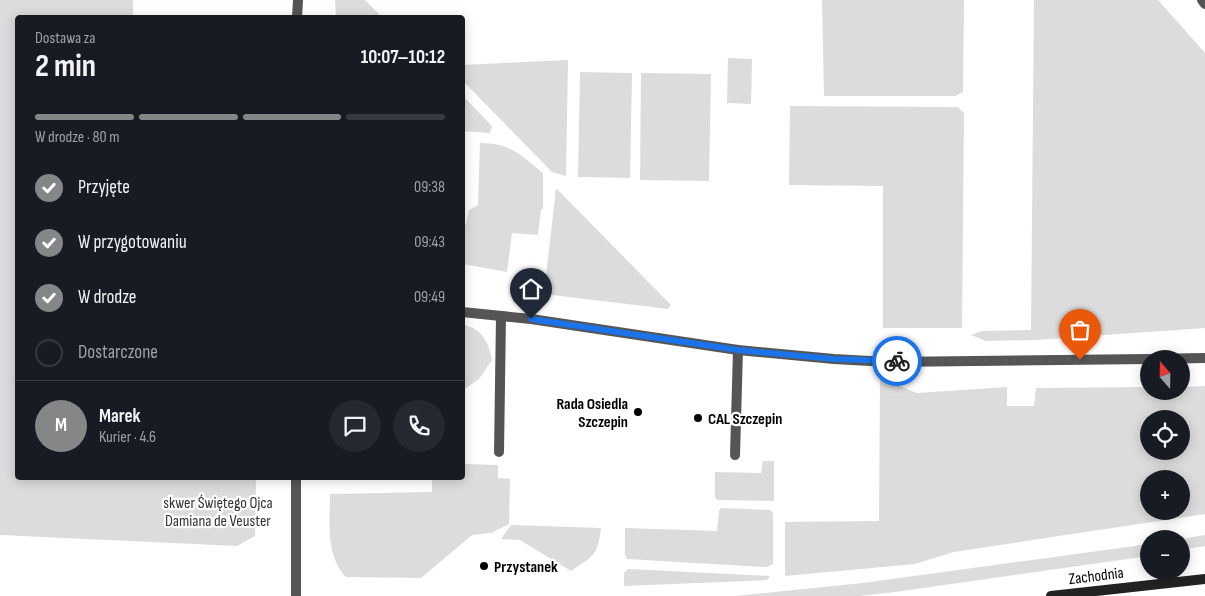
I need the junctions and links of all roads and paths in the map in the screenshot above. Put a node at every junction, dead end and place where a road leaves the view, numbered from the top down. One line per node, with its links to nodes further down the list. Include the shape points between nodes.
1 (298, 0): 4 (street)
2 (1202, 0): 3 (street)
3 (1205, 4)
4 (298, 15)
5 (465, 312): 6 (street)
6 (501, 316): 7 (street); 11 (street)
7 (738, 350): 10 (street, via 888,362); 12 (street)
8 (1190, 358): 9 (street)
9 (1205, 358)
10 (1140, 359)
11 (500, 452)
12 (735, 455)
13 (296, 480): 15 (street)
14 (1205, 579): 16 (street, Zachodnia)
15 (296, 596)
16 (1051, 596)

